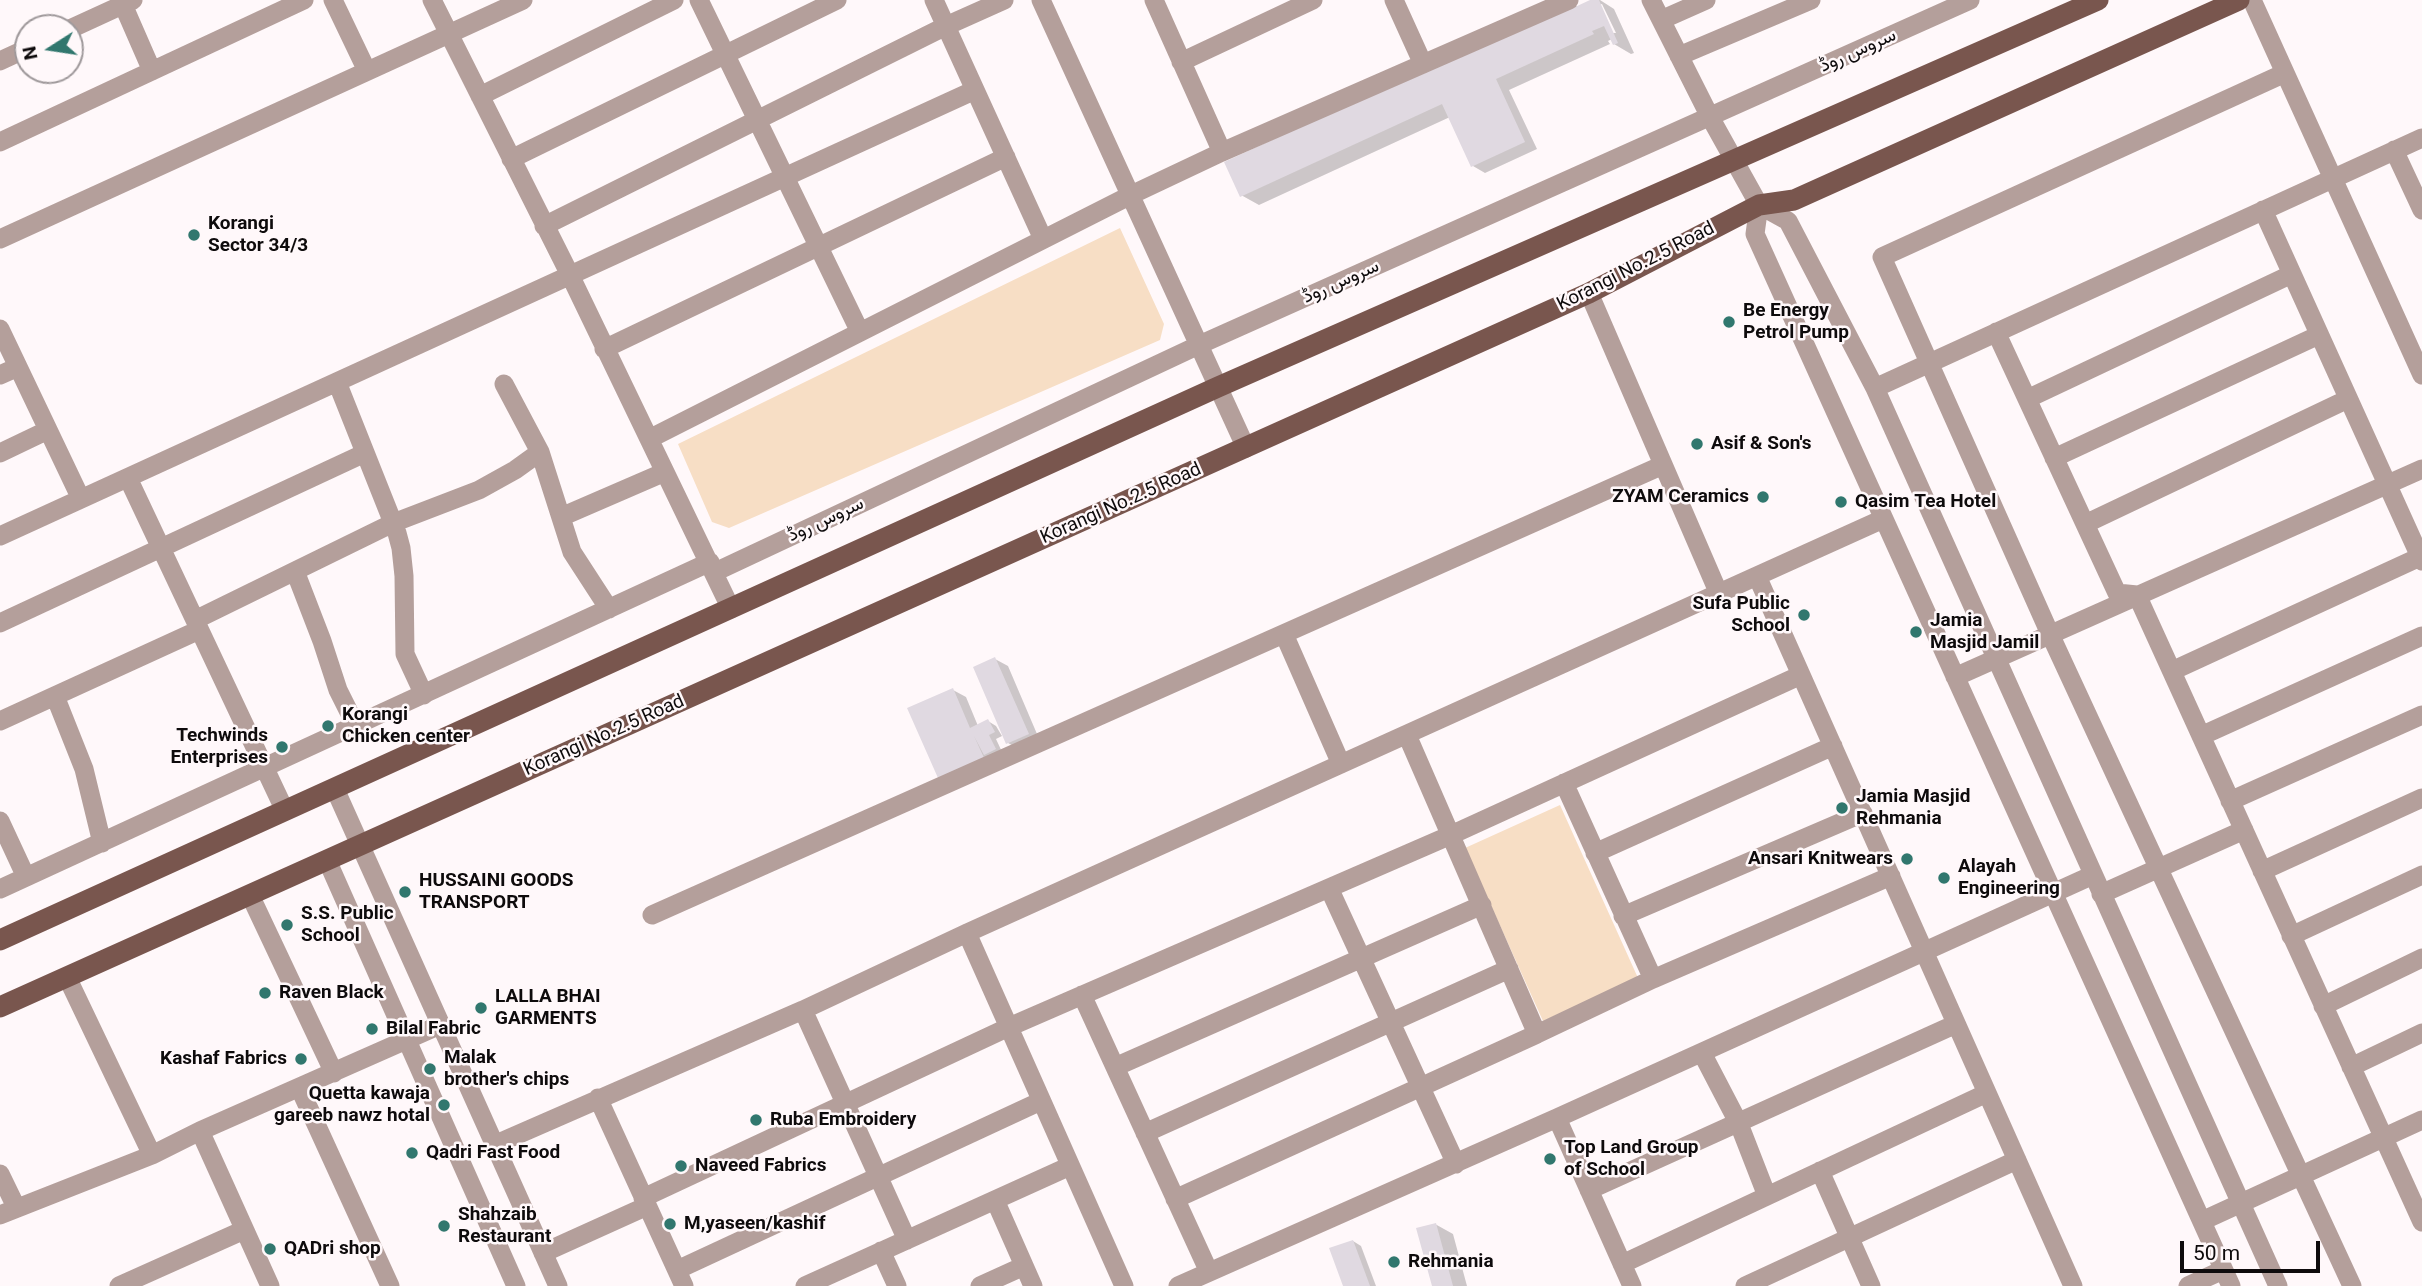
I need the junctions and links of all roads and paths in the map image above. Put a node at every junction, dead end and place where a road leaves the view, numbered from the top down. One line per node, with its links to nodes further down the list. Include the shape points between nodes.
1 (304, 0): 31 (street)
2 (333, 0): 32 (street)
3 (432, 0): 26 (street)
4 (523, 0): 26 (street)
5 (674, 0): 35 (street)
6 (699, 0): 27 (street)
7 (837, 0): 27 (street)
8 (934, 0): 25 (street)
9 (1004, 0): 25 (street)
10 (1041, 0): 47 (street)
11 (1154, 0): 29 (street)
12 (1312, 0): 29 (street)
13 (1394, 0): 30 (street)
14 (1569, 0): 30 (street)
15 (1651, 0): 23 (street)
16 (1706, 0): 23 (street)
17 (1811, 0): 28 (street)
18 (1970, 0): 36 (street, سروس روڈ)
19 (2098, 0): 44 (main road)
20 (2239, 0): 48 (main road, Korangi No.2.5 Road, via 1794,200)
21 (2252, 0): 33 (street)
22 (126, 2): 24 (street); 31 (street)
23 (1661, 20): 28 (street)
24 (84, 22)
25 (946, 26): 34 (street); 37 (street)
26 (449, 34): 32 (street); 35 (street)
27 (726, 54): 37 (street); 43 (street)
28 (1679, 56): 36 (street)
29 (1181, 62): 41 (street)
30 (1423, 64): 41 (street)
31 (152, 71): 39 (street)
32 (367, 71): 52 (street)
33 (2285, 73): 46 (street); 64 (street, via 1882,257)
34 (975, 90): 42 (street); 45 (street)
35 (480, 96): 43 (street)
36 (1710, 117): 44 (street); 62 (street, سروس روڈ)
37 (757, 120): 45 (street); 51 (street)
38 (2422, 138): 40 (street)
39 (0, 142)
40 (2395, 150): 46 (street); 50 (street)
41 (1222, 152): 47 (street)
42 (1006, 157): 53 (street); 54 (street)
43 (511, 159): 51 (street)
44 (1735, 159): 48 (street); 70 (main road)
45 (785, 177): 54 (street); 56 (street)
46 (2332, 177): 49 (street); 66 (street)
47 (1130, 195): 53 (street); 62 (street)
48 (1759, 205): 57 (main road, Korangi No.2.5 Road); 71 (street, via 1788,221); 88 (street, via 1755,234)
49 (2263, 210): 55 (street); 60 (street)
50 (2422, 210)
51 (544, 226): 56 (street)
52 (0, 239)
53 (1043, 239): 59 (street)
54 (818, 246): 59 (street); 63 (street)
55 (2292, 274): 61 (street); 72 (street)
56 (570, 275): 63 (street); 68 (street)
57 (1589, 293): 76 (main road, Korangi No.2.5 Road); 81 (street)
58 (0, 329): 65 (street)
59 (860, 332): 75 (street)
60 (1996, 332): 64 (street); 72 (street)
61 (2319, 335): 73 (street); 80 (street)
62 (1199, 345): 70 (street); 94 (street, سروس روڈ)
63 (604, 349): 75 (street)
64 (1929, 363): 71 (street); 104 (street)
65 (18, 367): 67 (street); 74 (street)
66 (2422, 374)
67 (0, 375)
68 (337, 382): 79 (street); 84 (street)
69 (505, 384): 77 (street)
70 (1218, 387): 76 (street); 100 (main road)
71 (1875, 388): 106 (street)
72 (2027, 399): 80 (street)
73 (2348, 399): 85 (street); 90 (street)
74 (48, 430): 78 (street); 86 (street)
75 (649, 439): 83 (street)
76 (1246, 448): 130 (main road, Korangi No.2.5 Road)
77 (540, 452): 87 (street); 89 (street, via 479,490)
78 (0, 453)
79 (365, 453): 89 (street); 92 (street)
80 (2054, 458): 90 (street)
81 (1663, 464): 97 (street); 103 (street)
82 (2422, 469): 85 (street)
83 (665, 472): 87 (street); 94 (street)
84 (128, 478): 86 (street); 92 (street)
85 (2387, 484): 93 (street); 98 (street)
86 (81, 499): 91 (street)
87 (561, 517): 99 (street, via 572,552)
88 (1883, 519): 96 (street); 109 (street)
89 (393, 523): 95 (street); 110 (street, via 404,576 405,654)
90 (2085, 524): 98 (street, via 2117,593)
91 (0, 536)
92 (161, 549): 101 (street); 102 (street)
93 (2421, 559): 107 (street)
94 (712, 567): 99 (street, سروس روڈ); 100 (street)
95 (295, 571): 102 (street); 114 (street, via 338,690)
96 (1757, 576): 97 (street); 108 (street)
97 (1719, 593): 115 (street)
98 (2137, 595): 104 (street); 107 (street)
99 (609, 609): 110 (street, سروس روڈ)
100 (732, 609): 121 (main road)
101 (0, 623)
102 (197, 625): 111 (street); 119 (street)
103 (1284, 634): 118 (street); 145 (street)
104 (2050, 634): 106 (street); 133 (street)
105 (2422, 636): 116 (street)
106 (1996, 658): 109 (street); 135 (street)
107 (2172, 671): 116 (street)
108 (1801, 675): 117 (street); 120 (street)
109 (1955, 677): 141 (street)
110 (424, 695): 114 (street, سروس روڈ)
111 (55, 696): 113 (street); 129 (street, via 84,769)
112 (2422, 715): 123 (street)
113 (0, 721)
114 (356, 726): 119 (street, سروس روڈ)
115 (1407, 735): 118 (street); 128 (street)
116 (2201, 736): 123 (street)
117 (1833, 746): 125 (street); 131 (street)
118 (1341, 765): 147 (street)
119 (265, 769): 124 (street); 129 (street, سروس روڈ)
120 (1564, 783): 128 (street); 131 (street)
121 (335, 789): 124 (main road); 130 (street)
122 (2422, 798): 134 (street)
123 (2230, 801): 127 (street)
124 (285, 811): 149 (main road)
125 (1863, 813): 137 (street); 146 (street)
126 (0, 821): 138 (street)
127 (2244, 830): 133 (street); 134 (street)
128 (1451, 835): 139 (street); 144 (street)
129 (102, 843): 138 (street, سروس روڈ)
130 (360, 845): 132 (main road, Korangi No.2.5 Road); 162 (street)
131 (1595, 853): 146 (street)
132 (327, 860): 143 (main road, Korangi No.2.5 Road); 166 (street)
133 (2159, 868): 142 (street); 190 (street)
134 (2262, 871): 148 (street)
135 (2093, 875): 141 (street); 142 (street)
136 (2422, 875): 148 (street)
137 (1891, 876): 150 (street); 155 (street)
138 (26, 877): 140 (street, سروس روڈ)
139 (1329, 888): 151 (street); 156 (street)
140 (0, 889)
141 (2053, 894): 150 (street); 200 (street)
142 (2101, 894): 197 (street)
143 (250, 895): 154 (main road, Korangi No.2.5 Road); 170 (street)
144 (1482, 905): 151 (street); 153 (street)
145 (652, 915)
146 (1623, 916): 155 (street)
147 (967, 933): 159 (street); 163 (street)
148 (2291, 936): 157 (street)
149 (0, 940)
150 (1925, 953): 161 (street); 167 (street)
151 (1361, 958): 160 (street); 168 (street)
152 (2422, 958): 157 (street)
153 (1509, 969): 160 (street); 165 (street)
154 (67, 977): 158 (main road, Korangi No.2.5 Road); 184 (street)
155 (1653, 979): 165 (street)
156 (1082, 995): 163 (street); 168 (street)
157 (2323, 1006): 169 (street)
158 (0, 1007)
159 (803, 1010): 174 (street); 176 (street)
160 (1391, 1022): 171 (street); 181 (street)
161 (1956, 1024): 173 (street); 179 (street)
162 (440, 1025): 166 (street); 183 (street)
163 (1009, 1027): 175 (street); 176 (street)
164 (2422, 1033): 169 (street)
165 (1537, 1034): 171 (street)
166 (408, 1040): 170 (street); 215 (street)
167 (1703, 1053): 177 (street); 179 (street)
168 (1115, 1067): 181 (street)
169 (2351, 1067): 182 (street)
170 (334, 1073): 172 (street)
171 (1421, 1087): 186 (street); 194 (street)
172 (300, 1088): 180 (street); 214 (street)
173 (1987, 1093): 185 (street); 188 (street)
174 (598, 1098): 183 (street); 196 (street)
175 (1041, 1101): 187 (street); 191 (street)
176 (846, 1103): 191 (street); 196 (street)
177 (1557, 1118): 186 (street); 192 (street)
178 (2422, 1120): 182 (street)
179 (1738, 1124): 192 (street); 193 (street)
180 (200, 1132): 184 (street); 201 (street)
181 (1145, 1133): 194 (street)
182 (2383, 1138): 190 (street); 198 (street)
183 (494, 1145): 205 (street)
184 (152, 1155): 199 (street)
185 (2017, 1160): 202 (street); 225 (street)
186 (1456, 1164): 208 (street)
187 (1070, 1166): 195 (street); 220 (street)
188 (1820, 1171): 193 (street); 202 (street)
189 (0, 1174): 199 (street)
190 (2301, 1175): 197 (street); 228 (street)
191 (879, 1176): 203 (street); 209 (street)
192 (1589, 1190): 206 (street)
193 (1767, 1196): 206 (street)
194 (1175, 1199): 208 (street)
195 (995, 1200): 203 (street); 207 (street)
196 (645, 1202): 205 (street); 209 (street)
197 (2240, 1202): 200 (street); 227 (street)
198 (2419, 1209)
199 (8, 1211)
200 (2202, 1222): 210 (street)
201 (244, 1230): 212 (street); 213 (street)
202 (1850, 1237): 223 (street); 224 (street)
203 (907, 1240): 204 (street)
204 (881, 1251): 211 (street); 217 (street)
205 (543, 1253): 216 (street)
206 (1622, 1264): 222 (street)
207 (1024, 1266): 218 (street); 219 (street)
208 (1209, 1272): 221 (street)
209 (681, 1278)
210 (2227, 1278): 226 (street)
211 (814, 1284)
212 (119, 1286)
213 (270, 1286)
214 (390, 1286)
215 (516, 1286)
216 (558, 1286)
217 (897, 1286)
218 (980, 1286)
219 (1033, 1286)
220 (1124, 1286)
221 (1178, 1286)
222 (1632, 1286)
223 (1745, 1286)
224 (1871, 1286)
225 (2073, 1286)
226 (2188, 1286)
227 (2278, 1286)
228 (2352, 1286)

